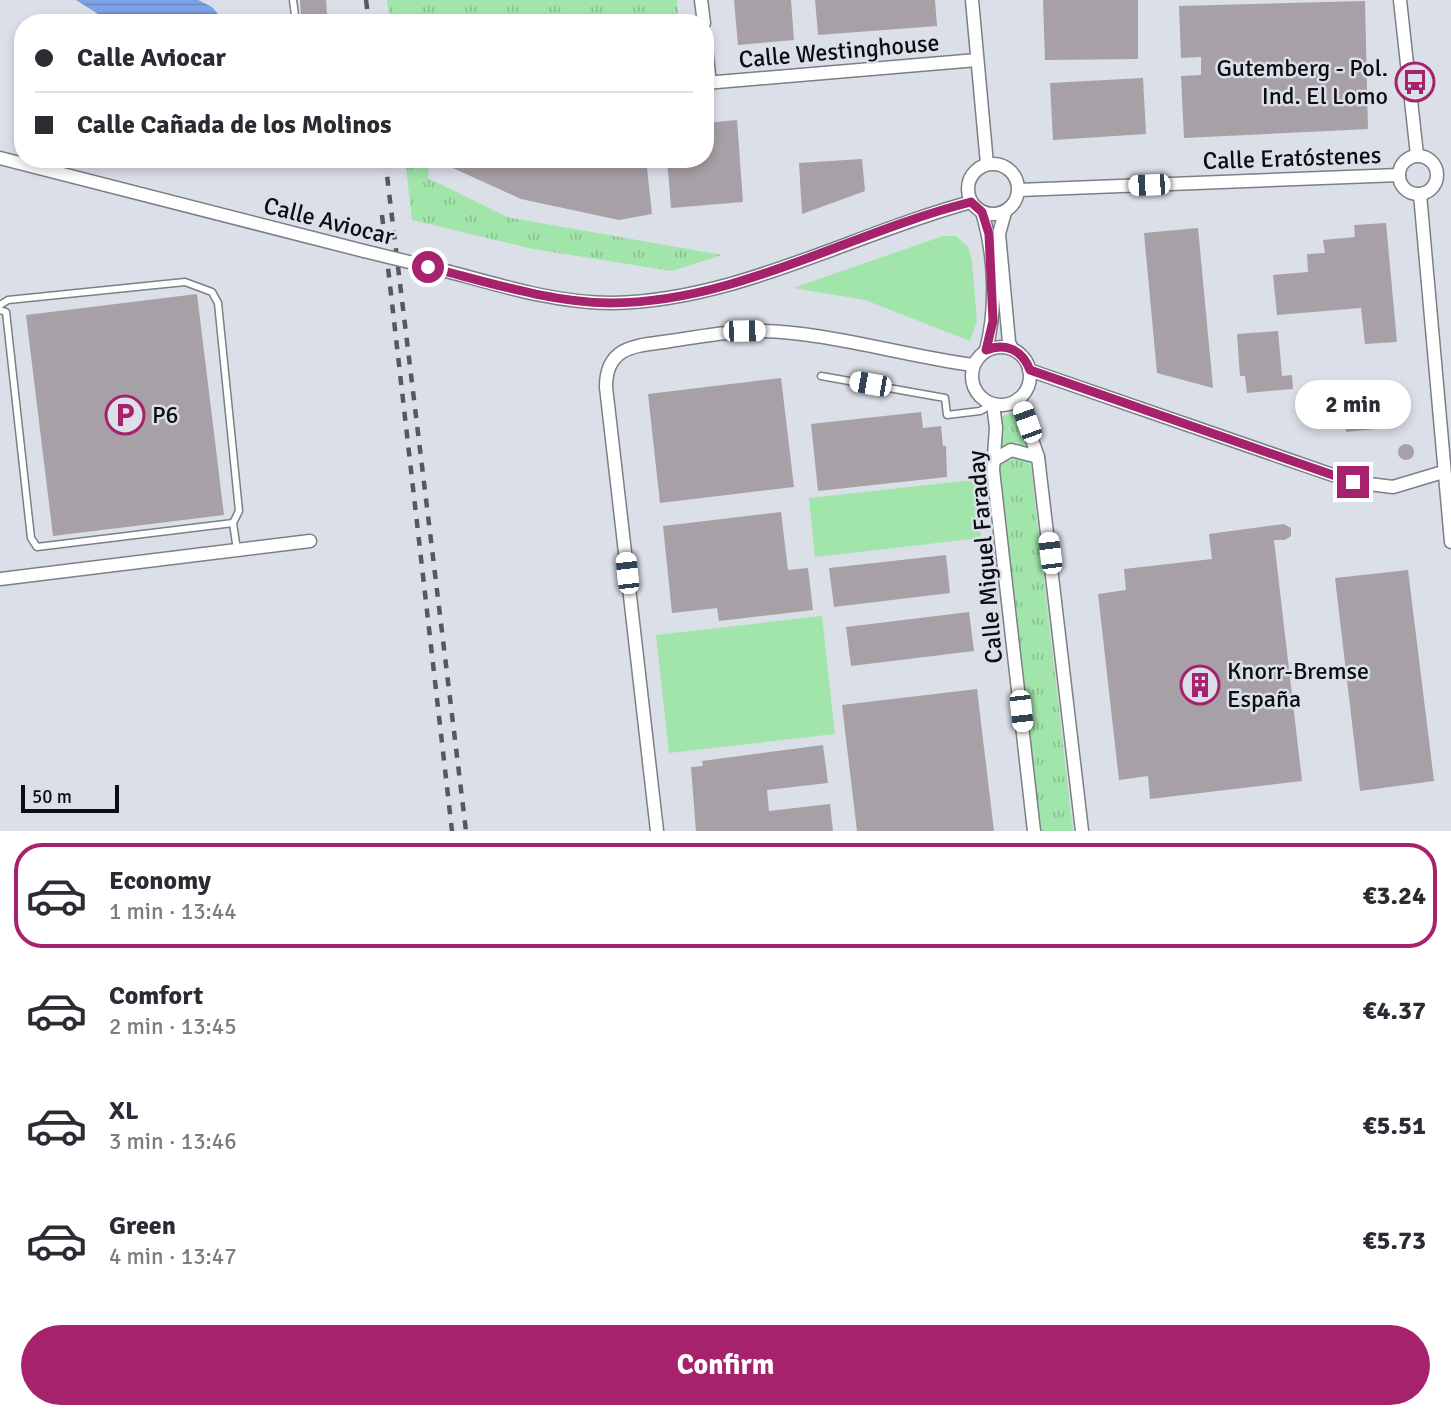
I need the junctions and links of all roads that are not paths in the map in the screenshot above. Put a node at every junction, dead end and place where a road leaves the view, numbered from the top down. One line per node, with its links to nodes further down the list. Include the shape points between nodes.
1 (972, 0): 3 (street)
2 (1400, 0): 5 (street)
3 (977, 60): 4 (street, Calle Westinghouse); 6 (street)
4 (714, 82)
5 (1417, 155): 8 (street); 9 (street, via 1405,161)
6 (987, 164): 10 (street, via 1010,170); 12 (street, via 969,179)
7 (39, 168): 12 (street, Calle Aviocar, bridge, via 537,294 583,301 656,299 720,287)
8 (1444, 173): 11 (street)
9 (1399, 175): 10 (street, Calle Eratóstenes); 11 (street, via 1407,190)
10 (1018, 190): 14 (street, via 1016,201)
11 (1420, 194): 25 (street)
12 (971, 202): 13 (street)
13 (982, 212): 14 (street); 17 (street, via 989,234 993,321)
14 (1005, 212): 16 (street, via 999,234)
15 (0, 308): 26 (lane, via 6,312 31,538 37,547); 26 (lane, via 8,300 186,282 212,292 218,303 239,511)
16 (1012, 349): 17 (street); 19 (street)
17 (986, 350): 18 (street)
18 (973, 365): 22 (street, via 972,384); 31 (street, via 758,331 642,346 619,352 608,367 606,387)
19 (1030, 370): 21 (street, via 1028,386); 25 (street, via 1353,482 1393,487)
20 (821, 376): 22 (lane, via 945,398 947,415 980,411)
21 (1018, 399): 22 (street); 23 (street)
22 (993, 404): 24 (street, Calle Miguel Faraday)
23 (1038, 457): 24 (street, via 1011,450); 33 (street)
24 (993, 460): 32 (street, Calle Miguel Faraday)
25 (1443, 472): 28 (street)
26 (233, 523): 29 (lane)
27 (310, 541): 29 (street)
28 (1451, 542)
29 (237, 550): 30 (street)
30 (0, 579)
31 (657, 831)
32 (1034, 831)
33 (1082, 831)

